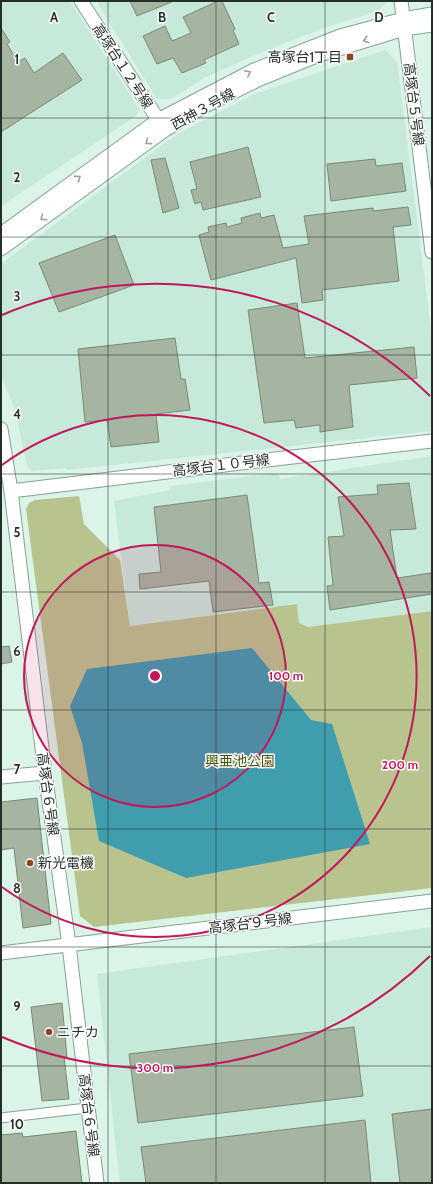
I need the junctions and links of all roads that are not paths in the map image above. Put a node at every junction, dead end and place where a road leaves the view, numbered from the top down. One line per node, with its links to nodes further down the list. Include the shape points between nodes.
1 (81, 1): 6 (street, 高塚台１２号線)
2 (401, 1): 4 (street)
3 (432, 14): 4 (street, 西神３号線)
4 (403, 24): 5 (street, 西神３号線); 6 (street, 西神３号線, via 260,79); 9 (street, 高塚台５号線)
5 (432, 25)
6 (162, 125): 7 (street, 西神３号線, one-way to 6); 8 (street, 西神３号線, one-way to 8)
7 (1, 234)
8 (1, 249)
9 (432, 252)
10 (1, 429): 12 (street, 高塚台６号線)
11 (432, 441): 12 (street, 高塚台１０号線)
12 (11, 491): 13 (street, 高塚台６号線)
13 (45, 773): 14 (street); 16 (street, 高塚台６号線)
14 (1, 777)
15 (432, 901): 16 (street, 高塚台９号線)
16 (69, 945): 17 (street, 高塚台９号線); 18 (street, 高塚台６号線)
17 (1, 952)
18 (87, 1108): 19 (street); 20 (street, 高塚台６号線)
19 (1, 1118)
20 (97, 1183)

